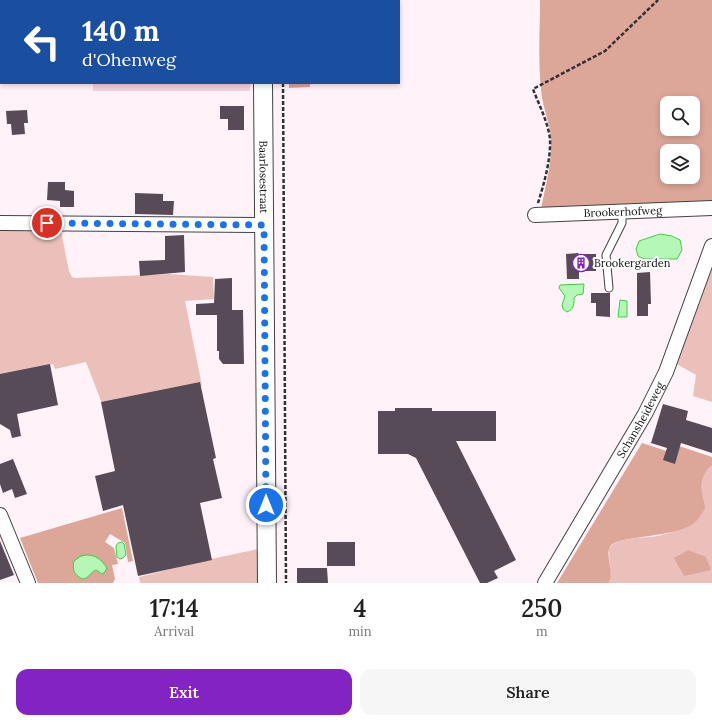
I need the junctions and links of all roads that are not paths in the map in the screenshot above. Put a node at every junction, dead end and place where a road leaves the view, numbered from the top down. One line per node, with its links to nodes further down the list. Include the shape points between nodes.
1 (263, 84): 6 (street, Baarlosestraat)
2 (712, 208): 3 (street, Brookerhofweg)
3 (622, 211): 4 (street, Brookerhofweg); 8 (lane, via 622,223 606,254)
4 (534, 215)
5 (0, 223): 6 (street)
6 (264, 225): 11 (street, Baarlosestraat)
7 (712, 246): 12 (street, Schansheideweg, via 666,372 645,414)
8 (609, 288)
9 (0, 515): 10 (street)
10 (28, 583)
11 (267, 583)
12 (544, 583)

